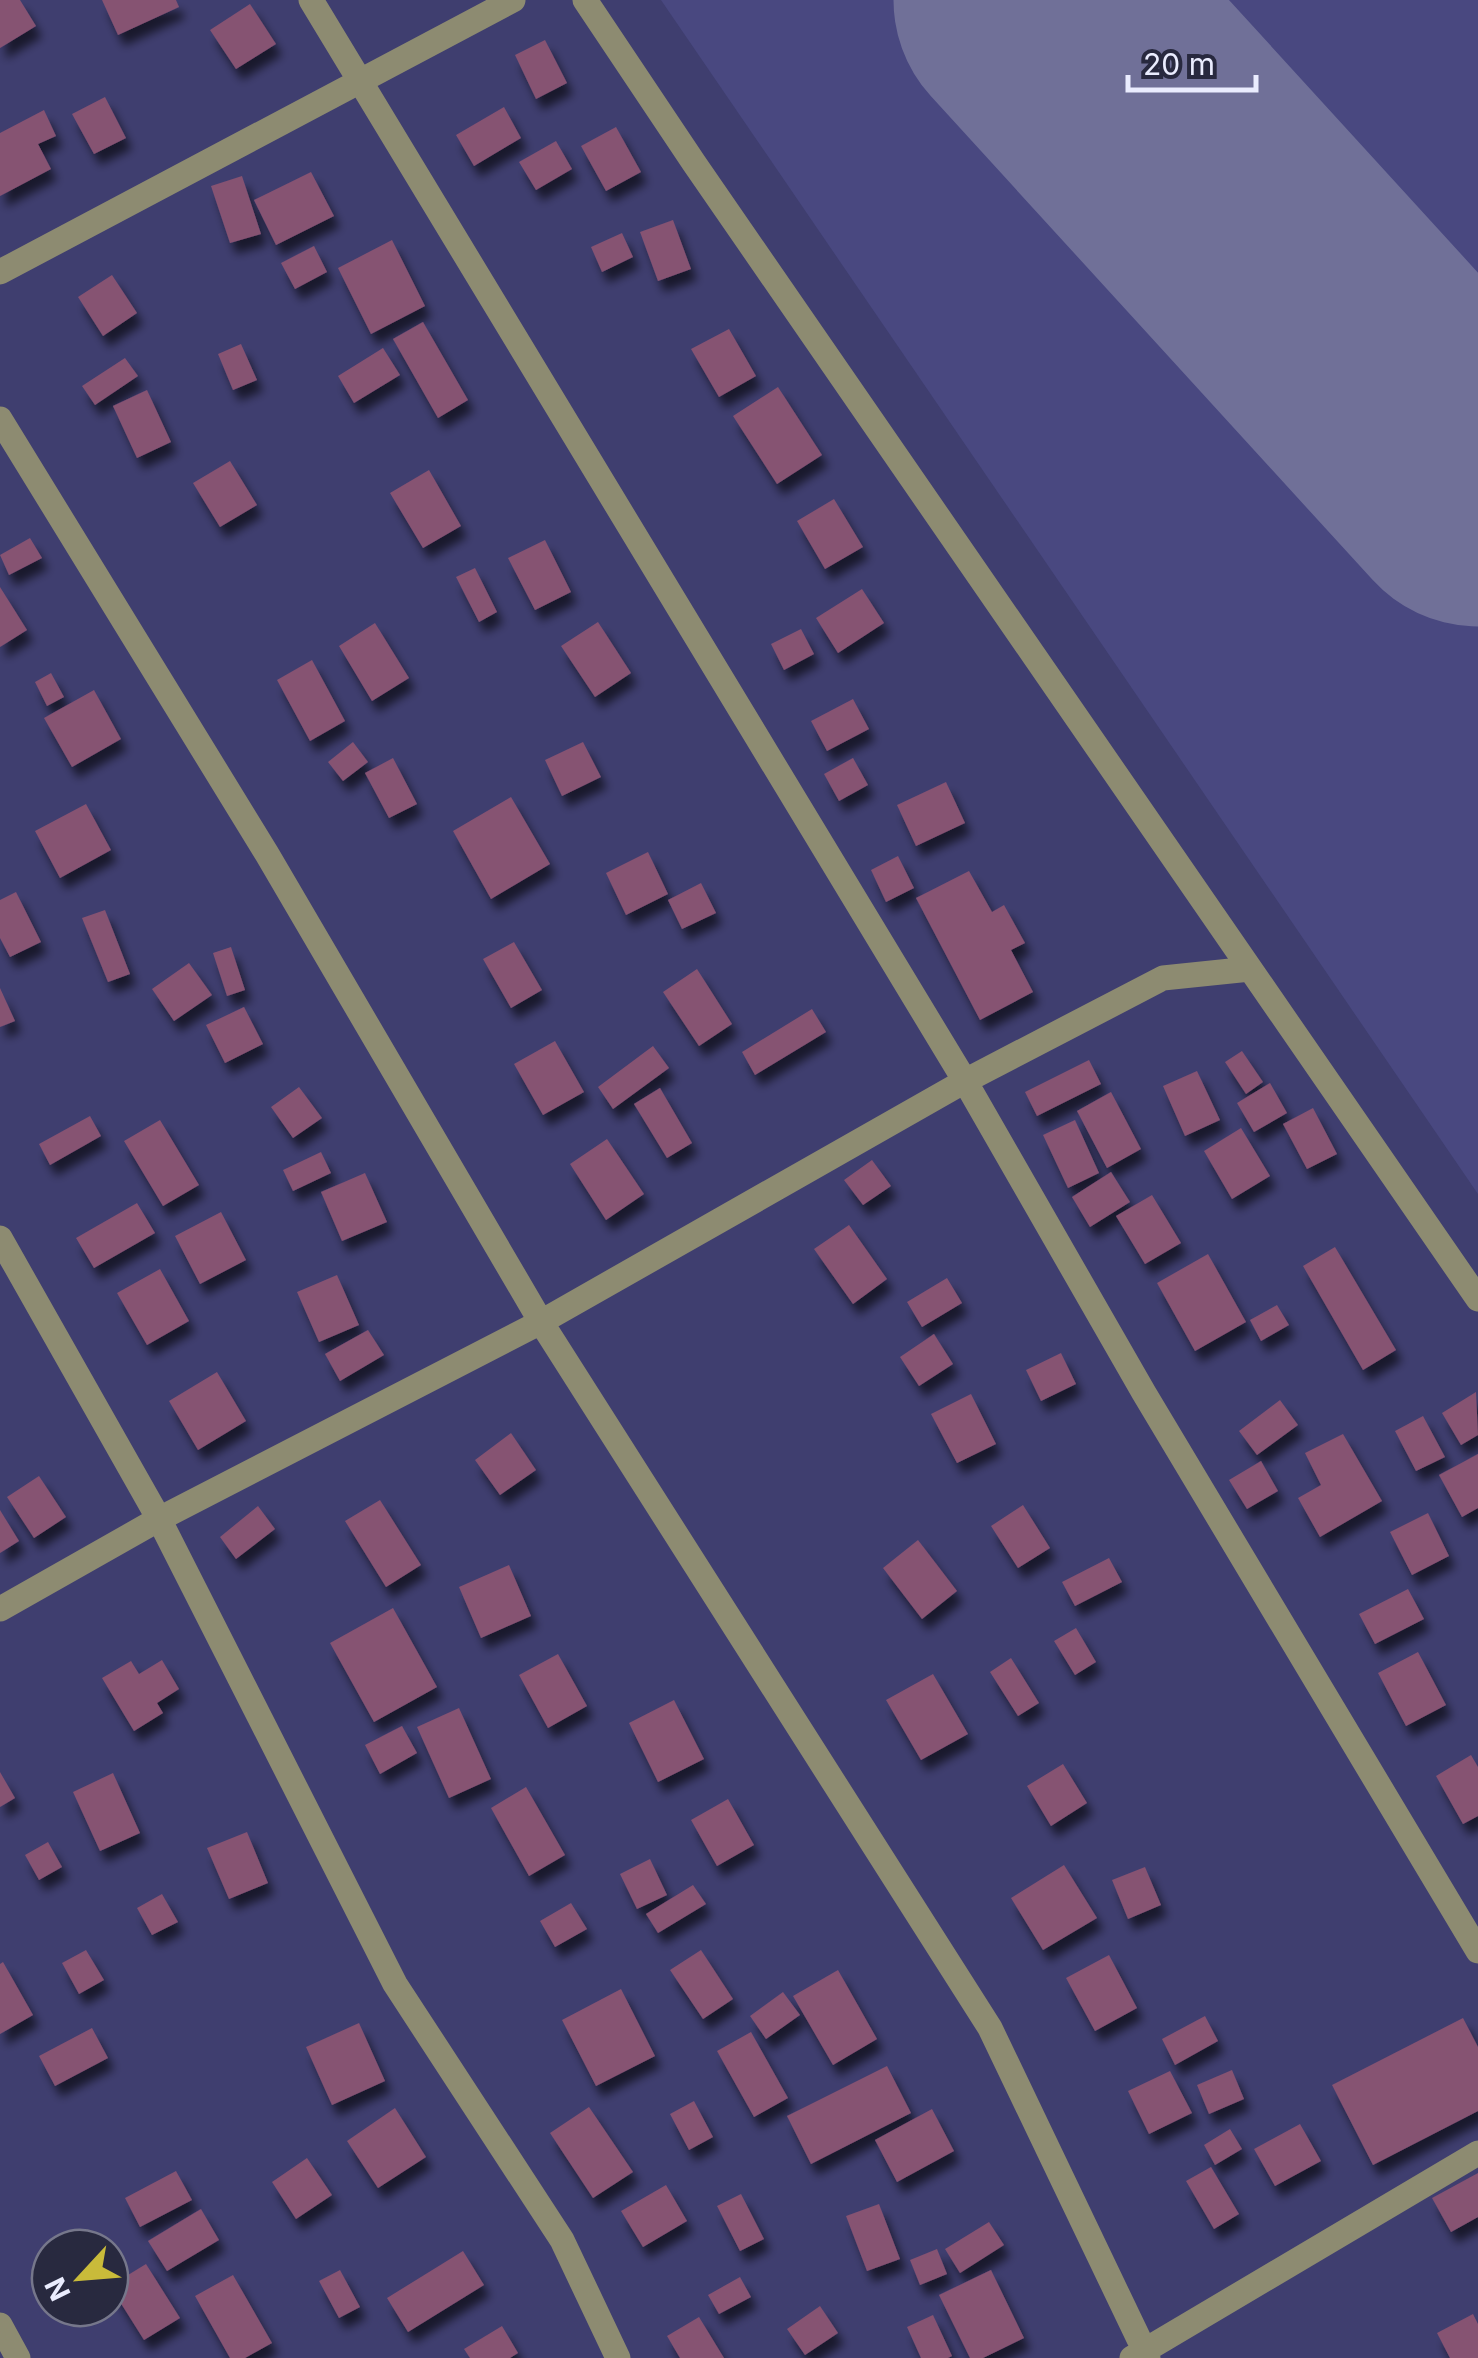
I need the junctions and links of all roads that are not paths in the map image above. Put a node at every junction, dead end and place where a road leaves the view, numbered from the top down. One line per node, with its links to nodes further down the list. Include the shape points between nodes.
1 (312, 0): 4 (street)
2 (513, 0): 4 (street)
3 (585, 0): 7 (street)
4 (359, 80): 5 (street); 8 (street)
5 (0, 272)
6 (0, 419): 11 (street, via 267,854)
7 (1250, 969): 8 (street, via 1163,978); 10 (street)
8 (965, 1081): 11 (street); 14 (street)
9 (0, 1238): 12 (street)
10 (1478, 1299)
11 (541, 1322): 12 (street); 17 (street, via 990,2028)
12 (159, 1519): 13 (street); 19 (street, via 394,1984 562,2240)
13 (0, 1609)
14 (1478, 1951)
15 (1478, 2153): 17 (street)
16 (0, 2324): 18 (street)
17 (1141, 2356)
18 (18, 2358)
19 (618, 2358)

